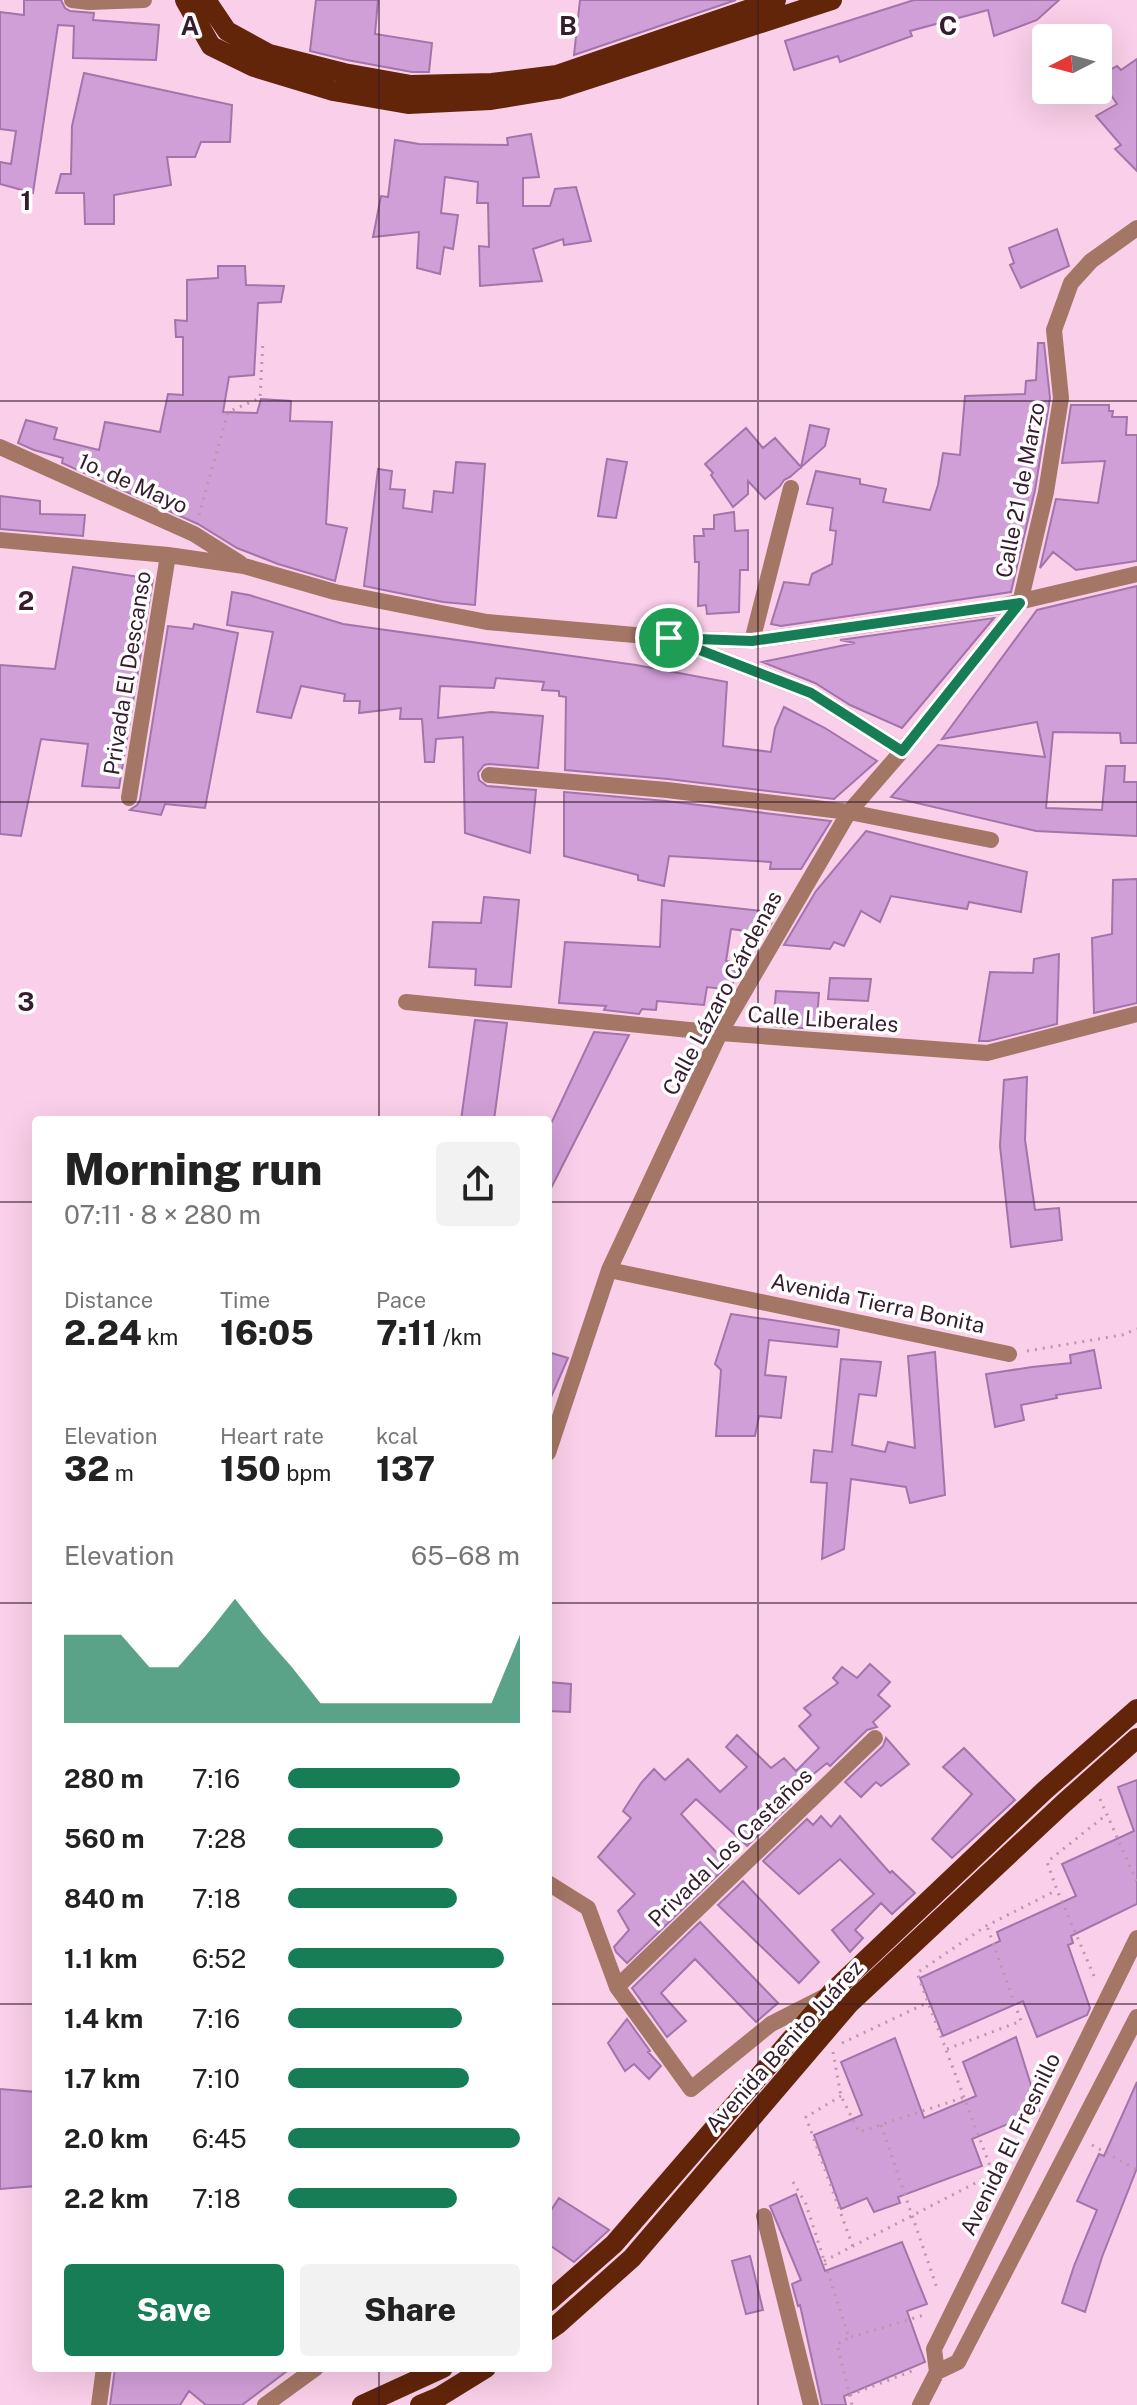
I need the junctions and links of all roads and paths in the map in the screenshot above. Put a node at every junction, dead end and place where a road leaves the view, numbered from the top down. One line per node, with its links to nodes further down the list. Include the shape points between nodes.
1 (144, 0): 6 (street)
2 (185, 0): 5 (main road, via 211,46 254,67 333,91 408,104 491,100 558,89)
3 (206, 0): 4 (main road, via 227,31 269,54 411,85 557,75)
4 (776, 0)
5 (832, 0)
6 (81, 1)
7 (1137, 228): 8 (street, Calle 21 de Marzo)
8 (1130, 239): 17 (street, Calle 21 de Marzo, via 1091,261 1071,283 1054,330 1061,398)
9 (263, 340): 12 (path, via 260,398 228,412)
10 (0, 447): 12 (street, 1o. de Mayo)
11 (791, 488): 19 (street)
12 (194, 534): 15 (street, 1o. de Mayo)
13 (0, 540): 14 (street)
14 (168, 555): 15 (street); 22 (street, Privada El Descanso)
15 (244, 566): 18 (street, via 335,592 487,622)
16 (1137, 574): 17 (street)
17 (1020, 603): 19 (street); 20 (street, Calle Lázaro Cárdenas)
18 (669, 638): 19 (street); 20 (street, via 811,693)
19 (752, 641)
20 (902, 751): 23 (street, Calle Lázaro Cárdenas)
21 (489, 775): 23 (street)
22 (129, 798)
23 (849, 812): 24 (street); 27 (street, Calle Lázaro Cárdenas)
24 (991, 840)
25 (406, 1002): 27 (street, Calle Liberales)
26 (1137, 1014): 27 (street, Calle Liberales, via 987,1053)
27 (720, 1033): 28 (street, Calle Lázaro Cárdenas)
28 (609, 1270): 30 (street, Avenida Tierra Bonita); 31 (street, Calle Lázaro Cárdenas)
29 (1137, 1329): 30 (path, Avenida Tierra Bonita)
30 (1009, 1354)
31 (552, 1441)
32 (1137, 1709): 44 (main road, Avenida Benito Juárez)
33 (875, 1738): 43 (street, Privada Los Castaños)
34 (1137, 1738): 61 (main road, Avenida Benito Juárez, via 849,2004 632,2258)
35 (1099, 1796): 36 (path)
36 (1106, 1815): 37 (path); 39 (path, via 1047,1862)
37 (1137, 1882)
38 (552, 1886): 43 (street, via 588,1908)
39 (1057, 1890): 40 (path); 42 (path)
40 (986, 1926): 45 (path, via 917,1973); 47 (path, via 1021,2021)
41 (1137, 1938): 68 (street, Avenida El Fresnillo, via 934,2349)
42 (1094, 1976)
43 (617, 1987): 44 (street, via 691,2089 771,2024)
44 (832, 1992): 59 (main road, Avenida Benito Juárez, via 614,2244)
45 (929, 2002): 47 (path); 48 (path, via 832,2048)
46 (1137, 2017): 68 (street, Avenida El Fresnillo, via 958,2362)
47 (947, 2049): 49 (path)
48 (841, 2096): 50 (path, via 859,2132); 56 (path, via 806,2117)
49 (965, 2097): 50 (path); 55 (path, via 993,2174)
50 (881, 2125): 55 (path)
51 (1092, 2145): 52 (path)
52 (1137, 2170)
53 (793, 2182): 57 (path, via 806,2204)
54 (764, 2216): 75 (street)
55 (911, 2216): 56 (path); 58 (path)
56 (853, 2247): 57 (path)
57 (824, 2261): 62 (path)
58 (937, 2288)
59 (552, 2298)
60 (924, 2315): 62 (path)
61 (552, 2328)
62 (849, 2338): 69 (path, via 837,2344)
63 (912, 2371): 69 (path)
64 (103, 2372): 71 (street)
65 (310, 2372): 72 (street)
66 (436, 2372): 70 (street); 73 (main road)
67 (481, 2372): 70 (main road)
68 (937, 2372): 77 (street, Avenida El Fresnillo)
69 (850, 2395): 76 (path)
70 (443, 2401): 74 (main road)
71 (99, 2405)
72 (265, 2405)
73 (362, 2405)
74 (420, 2405)
75 (811, 2405)
76 (852, 2405)
77 (920, 2405)

